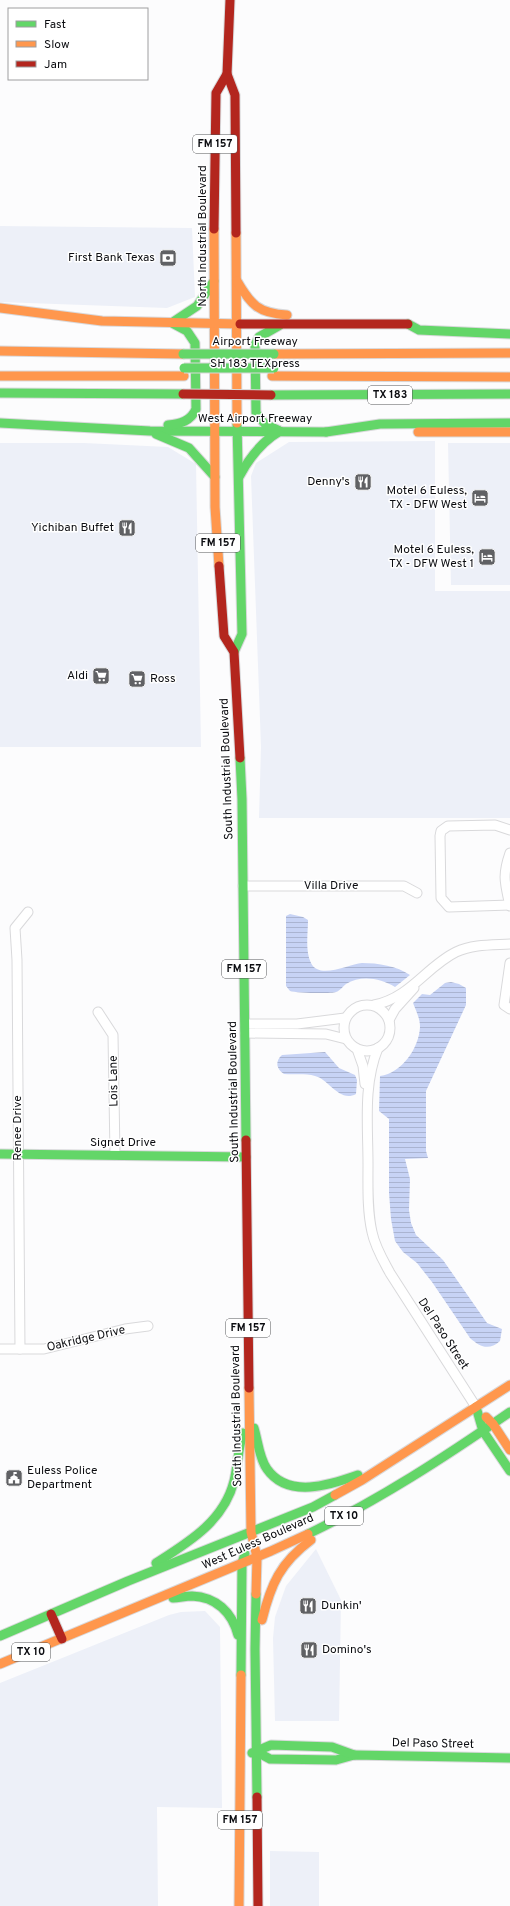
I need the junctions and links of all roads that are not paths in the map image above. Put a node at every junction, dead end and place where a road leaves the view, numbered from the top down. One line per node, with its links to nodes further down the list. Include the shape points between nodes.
1 (230, 0): 2 (main road, North Industrial Boulevard / FM 157)
2 (227, 74): 3 (main road, North Industrial Boulevard / FM 157, via 216,93); 4 (main road, North Industrial Boulevard / FM 157, via 235,95)
3 (214, 279): 6 (main road, via 199,306); 8 (main road, North Industrial Boulevard / FM 157)
4 (236, 281): 7 (main road, via 255,308 269,314 334,316); 9 (main road, North Industrial Boulevard / FM 157)
5 (0, 308): 6 (main road, Airport Freeway, via 67,318)
6 (172, 323): 8 (main road, Airport Freeway); 28 (main road, via 187,331 195,343 196,409 187,421 174,425 154,424)
7 (351, 323): 10 (main road); 11 (main road)
8 (215, 324): 9 (main road, Airport Freeway); 22 (main road, North Industrial Boulevard / FM 157)
9 (237, 324): 10 (main road); 23 (main road, North Industrial Boulevard / FM 157)
10 (283, 324): 32 (main road, via 259,337 255,345 256,413 265,424)
11 (408, 324): 12 (main road); 13 (main road, via 419,330)
12 (510, 327)
13 (510, 334)
14 (0, 351): 15 (main road, Airport Freeway, bridge, via 183,354)
15 (510, 353)
16 (0, 368): 18 (main road, SH 183 TEXpress)
17 (510, 368): 19 (main road, SH 183 TEXpress)
18 (184, 372): 19 (main road, SH 183 TEXpress, bridge); 20 (main road, SH 183 TEXpress)
19 (273, 372): 21 (main road, SH 183 TEXpress)
20 (0, 376)
21 (510, 377)
22 (215, 378): 30 (main road, South Industrial Boulevard / FM 157)
23 (237, 379): 31 (main road, South Industrial Boulevard / FM 157)
24 (0, 393): 25 (main road, TX 183, bridge)
25 (510, 394)
26 (510, 423): 33 (main road, via 380,424)
27 (0, 424): 28 (main road, West Airport Freeway)
28 (138, 430): 29 (main road, West Airport Freeway)
29 (150, 431): 30 (main road, West Airport Freeway); 35 (main road, via 189,448)
30 (214, 431): 31 (main road, West Airport Freeway); 35 (main road, South Industrial Boulevard / FM 157)
31 (237, 431): 32 (main road, West Airport Freeway); 36 (main road, South Industrial Boulevard / FM 157)
32 (280, 431): 33 (main road, West Airport Freeway); 36 (main road, via 268,437 256,449)
33 (326, 432): 34 (main road, West Airport Freeway)
34 (510, 432)
35 (215, 477): 37 (main road, South Industrial Boulevard / FM 157, via 224,636)
36 (238, 478): 37 (main road, South Industrial Boulevard / FM 157, via 242,634)
37 (234, 652): 40 (main road, South Industrial Boulevard / FM 157, via 242,799)
38 (510, 830): 42 (street, via 495,825 448,826 440,836 443,903 449,907)
39 (510, 853): 42 (street, via 504,877)
40 (243, 886): 41 (street, Villa Drive, via 404,886); 52 (main road, South Industrial Boulevard / FM 157)
41 (417, 893)
42 (510, 906)
43 (28, 912): 58 (street, Renee Drive, via 15,928)
44 (510, 944): 46 (street, via 473,946 454,953)
45 (510, 963): 48 (street)
46 (419, 982): 47 (street, via 393,998); 51 (street, via 395,1009)
47 (374, 1005): 50 (street, via 367,1004 354,1008); 51 (street, via 381,1008)
48 (507, 1007)
49 (98, 1012): 59 (street, Lois Lane, via 113,1035)
50 (345, 1018): 52 (street); 53 (street, via 343,1025)
51 (389, 1020): 54 (street, via 390,1033)
52 (245, 1029): 53 (street, via 326,1034); 60 (main road, South Industrial Boulevard / FM 157)
53 (346, 1039): 55 (street)
54 (378, 1048): 55 (street, via 371,1051); 56 (street)
55 (357, 1049): 56 (street, via 363,1066)
56 (367, 1095): 65 (street, Del Paso Street, via 369,1215 379,1254)
57 (0, 1154): 58 (main road, Signet Drive)
58 (18, 1155): 59 (main road, Signet Drive); 63 (street, Renee Drive)
59 (115, 1155): 60 (main road, Signet Drive)
60 (246, 1157): 66 (main road, South Industrial Boulevard / FM 157)
61 (148, 1326): 63 (street, Oakridge Drive, via 125,1329 44,1350)
62 (0, 1349): 63 (street, Oakridge Drive)
63 (20, 1349)
64 (510, 1385): 65 (main road, West Euless Boulevard / TX 10)
65 (476, 1407): 69 (main road, Del Paso Street); 70 (main road, Del Paso Street); 72 (main road, West Euless Boulevard / TX 10)
66 (249, 1408): 68 (main road, South Industrial Boulevard / FM 157); 72 (main road, via 266,1469 280,1482 294,1487 324,1485)
67 (510, 1412): 69 (main road, West Euless Boulevard / TX 10)
68 (249, 1424): 75 (main road, South Industrial Boulevard / FM 157); 78 (main road, via 242,1434 231,1492 214,1521 204,1531)
69 (493, 1424): 70 (main road, West Euless Boulevard / TX 10); 71 (main road, Del Paso Street)
70 (483, 1431): 73 (main road, Del Paso Street); 74 (main road, West Euless Boulevard / TX 10)
71 (510, 1450)
72 (389, 1463): 75 (main road, West Euless Boulevard / TX 10, via 313,1507)
73 (510, 1472)
74 (353, 1512): 76 (main road, West Euless Boulevard / TX 10); 83 (main road, via 288,1557 275,1577)
75 (251, 1532): 76 (main road, South Industrial Boulevard / FM 157); 77 (main road, South Industrial Boulevard / FM 157); 78 (main road, West Euless Boulevard / TX 10)
76 (257, 1557): 77 (main road, West Euless Boulevard / TX 10); 83 (main road, South Industrial Boulevard / FM 157)
77 (242, 1563): 79 (main road, West Euless Boulevard / TX 10); 84 (main road, South Industrial Boulevard / FM 157)
78 (128, 1581): 80 (main road, West Euless Boulevard / TX 10)
79 (162, 1598): 82 (main road, West Euless Boulevard / TX 10); 84 (main road, via 204,1598 226,1609 236,1624)
80 (51, 1614): 81 (main road, West Euless Boulevard / TX 10); 82 (main road)
81 (0, 1636)
82 (62, 1640): 85 (main road, West Euless Boulevard / TX 10)
83 (255, 1648): 86 (main road, South Industrial Boulevard / FM 157)
84 (242, 1656): 87 (main road, South Industrial Boulevard / FM 157)
85 (0, 1664)
86 (257, 1752): 87 (main road, Del Paso Street); 88 (main road, Del Paso Street, via 270,1759 336,1760); 88 (main road, Del Paso Street, via 271,1745 332,1747); 91 (main road, South Industrial Boulevard / FM 157)
87 (240, 1754): 90 (main road, South Industrial Boulevard / FM 157)
88 (354, 1755): 89 (main road, Del Paso Street)
89 (510, 1758)
90 (239, 1906)
91 (258, 1906)

